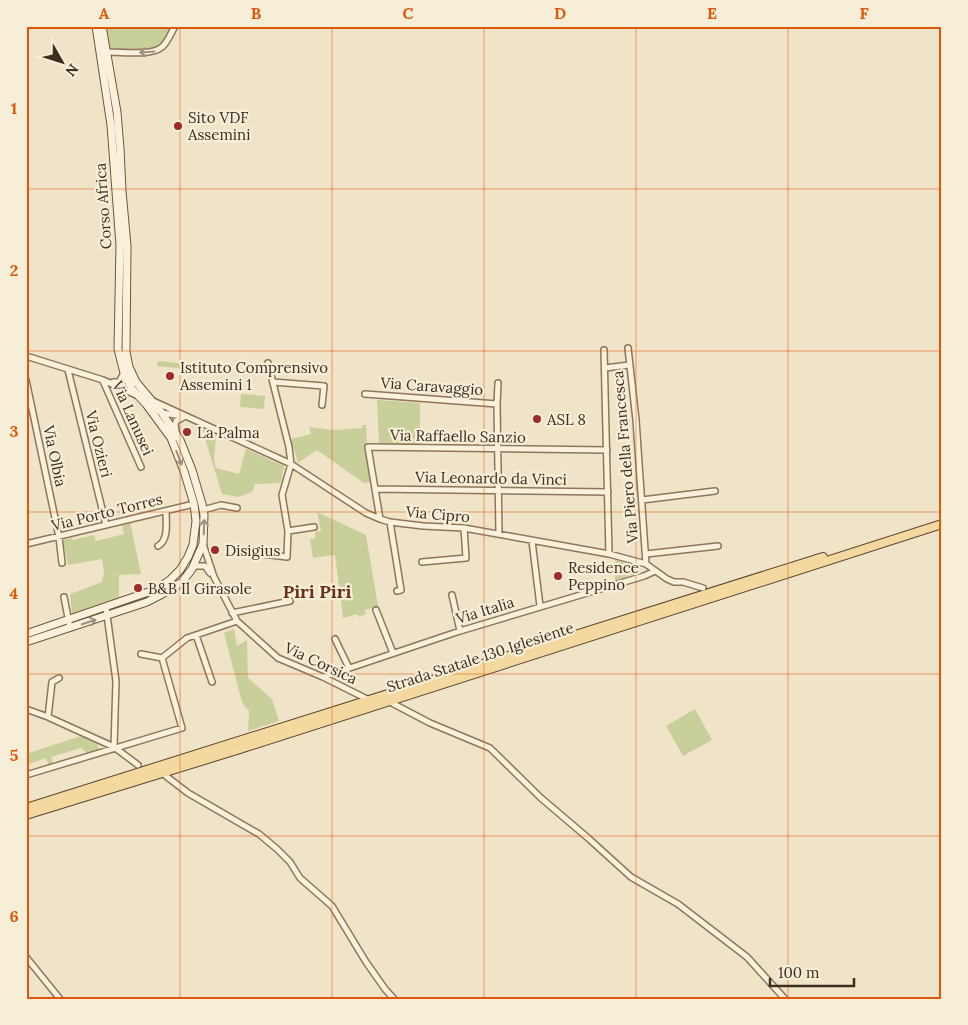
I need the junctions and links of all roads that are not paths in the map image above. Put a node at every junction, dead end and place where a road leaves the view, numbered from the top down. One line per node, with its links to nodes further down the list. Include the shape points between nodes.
1 (96, 26): 12 (street, Corso Africa, via 112,125 120,245 118,349)
2 (102, 26): 4 (street, Corso Africa)
3 (176, 26): 4 (street, one-way to 4, via 157,51)
4 (106, 52): 13 (street, Corso Africa, via 117,112 127,246 126,352)
5 (628, 348): 9 (street, Via Piero della Francesca)
6 (604, 350): 10 (street)
7 (26, 356): 11 (street)
8 (268, 363): 17 (street)
9 (629, 365): 10 (street); 36 (street, Via Piero della Francesca)
10 (605, 368): 29 (street)
11 (68, 370): 15 (street); 45 (street, Via Ozieri)
12 (124, 373): 16 (street, via 119,382); 19 (street, Corso Africa)
13 (134, 377): 19 (street); 22 (street, Corso Africa)
14 (26, 380): 50 (street, Via Olbia)
15 (102, 380): 16 (street, Via Cipro); 21 (street); 31 (street, Via Lanusei)
16 (113, 382): 19 (street, Via Cipro)
17 (273, 382): 24 (street, via 324,386); 30 (street)
18 (498, 383): 23 (street)
19 (130, 387): 21 (street, Corso Africa); 22 (street, Via Cipro)
20 (365, 394): 23 (street, Via Caravaggio)
21 (137, 396): 22 (street, Corso Africa)
22 (148, 400): 25 (street, Corso Africa); 26 (street, Via Cipro); 37 (street, Corso Africa, one-way to 37, via 171,438)
23 (497, 404): 28 (street)
24 (322, 405)
25 (162, 413): 26 (street, Via Cipro); 27 (street, Corso Africa)
26 (187, 417): 27 (street, via 176,421); 30 (street, Via Cipro)
27 (180, 440): 39 (street, Corso Africa)
28 (497, 450): 29 (street, Via Raffaello Sanzio); 32 (street, Via Raffaello Sanzio, via 368,447); 33 (street)
29 (607, 450): 35 (street)
30 (291, 464): 41 (street, Via Cipro); 48 (street, via 282,495)
31 (141, 467)
32 (375, 489): 33 (street, Via Leonardo da Vinci); 41 (street)
33 (498, 490): 35 (street, Via Leonardo da Vinci); 49 (street)
34 (715, 491): 36 (street)
35 (608, 492): 58 (street)
36 (642, 500): 59 (street, Via Piero della Francesca)
37 (194, 504): 40 (street, Via Porto Torres); 55 (street, Corso Africa, via 196,521)
38 (237, 508): 39 (street, via 221,505)
39 (203, 510): 53 (street, Corso Africa, one-way to 39)
40 (166, 511): 45 (street, Via Porto Torres); 54 (street, via 165,539)
41 (380, 519): 43 (street, Via Cipro)
42 (942, 519): 91 (main road, Strada Statale 130 Iglesiente)
43 (390, 522): 47 (street, Via Cipro); 69 (street, via 401,590)
44 (942, 524): 92 (main road, Strada Statale 130 Iglesiente)
45 (106, 525): 50 (street, Via Porto Torres)
46 (314, 527): 48 (street)
47 (464, 528): 49 (street, Via Cipro); 61 (street, via 466,558)
48 (288, 531): 57 (street, via 288,557)
49 (499, 534): 51 (street, Via Cipro)
50 (59, 537): 52 (street, Via Porto Torres); 62 (street, Via Olbia)
51 (532, 542): 58 (street, Via Cipro); 73 (street)
52 (26, 544)
53 (203, 544): 60 (street, Corso Africa); 67 (street, Via Corsica)
54 (158, 546)
55 (192, 546): 60 (street); 75 (street, Corso Africa, via 180,570 163,585)
56 (718, 546): 59 (street)
57 (262, 554)
58 (609, 554): 63 (street, Via Cipro)
59 (646, 554): 63 (street, Via Piero della Francesca)
60 (197, 558): 64 (street); 65 (street, Corso Africa)
61 (422, 562)
62 (62, 563)
63 (646, 564): 66 (street, Via Cipro)
64 (205, 566): 65 (street); 67 (street)
65 (192, 569): 75 (street, Corso Africa, via 182,582 147,602)
66 (655, 570): 68 (street, Via Cipro, via 674,582); 73 (street, Via Italia)
67 (214, 577): 76 (street, Via Corsica)
68 (703, 588)
69 (397, 591)
70 (452, 596): 79 (street)
71 (64, 597): 78 (street)
72 (290, 601): 76 (street)
73 (540, 606): 79 (street, Via Italia)
74 (376, 610): 84 (street)
75 (107, 612): 78 (street, Corso Africa); 95 (street, via 116,682)
76 (232, 612): 77 (street, Via Corsica)
77 (237, 621): 81 (street); 88 (street, Via Corsica, via 278,658)
78 (69, 624): 80 (street, Corso Africa); 83 (street, Corso Africa)
79 (460, 631): 84 (street, Via Italia)
80 (26, 634)
81 (196, 634): 86 (street); 90 (street)
82 (335, 639): 87 (street)
83 (26, 642)
84 (393, 653): 87 (street, Via Italia)
85 (140, 654): 86 (street)
86 (162, 658): 95 (street, via 182,728)
87 (349, 668): 88 (street, Via Italia)
88 (323, 677): 91 (street, Via Corsica)
89 (59, 678): 94 (street, via 52,682)
90 (212, 682)
91 (370, 700): 99 (main road, Strada Statale 130 Iglesiente)
92 (388, 701): 97 (main road, Strada Statale 130 Iglesiente); 104 (street, via 490,748 540,798 631,877 678,904 747,957)
93 (26, 709): 94 (street)
94 (48, 717): 95 (street)
95 (114, 748): 96 (street); 98 (street)
96 (138, 765)
97 (162, 773): 100 (main road, Strada Statale 130 Iglesiente); 103 (street, via 188,793 259,834 277,849 300,878 332,906 366,962)
98 (26, 775)
99 (26, 808)
100 (26, 815)
101 (26, 957): 102 (street)
102 (60, 999)
103 (394, 999)
104 (785, 999)

